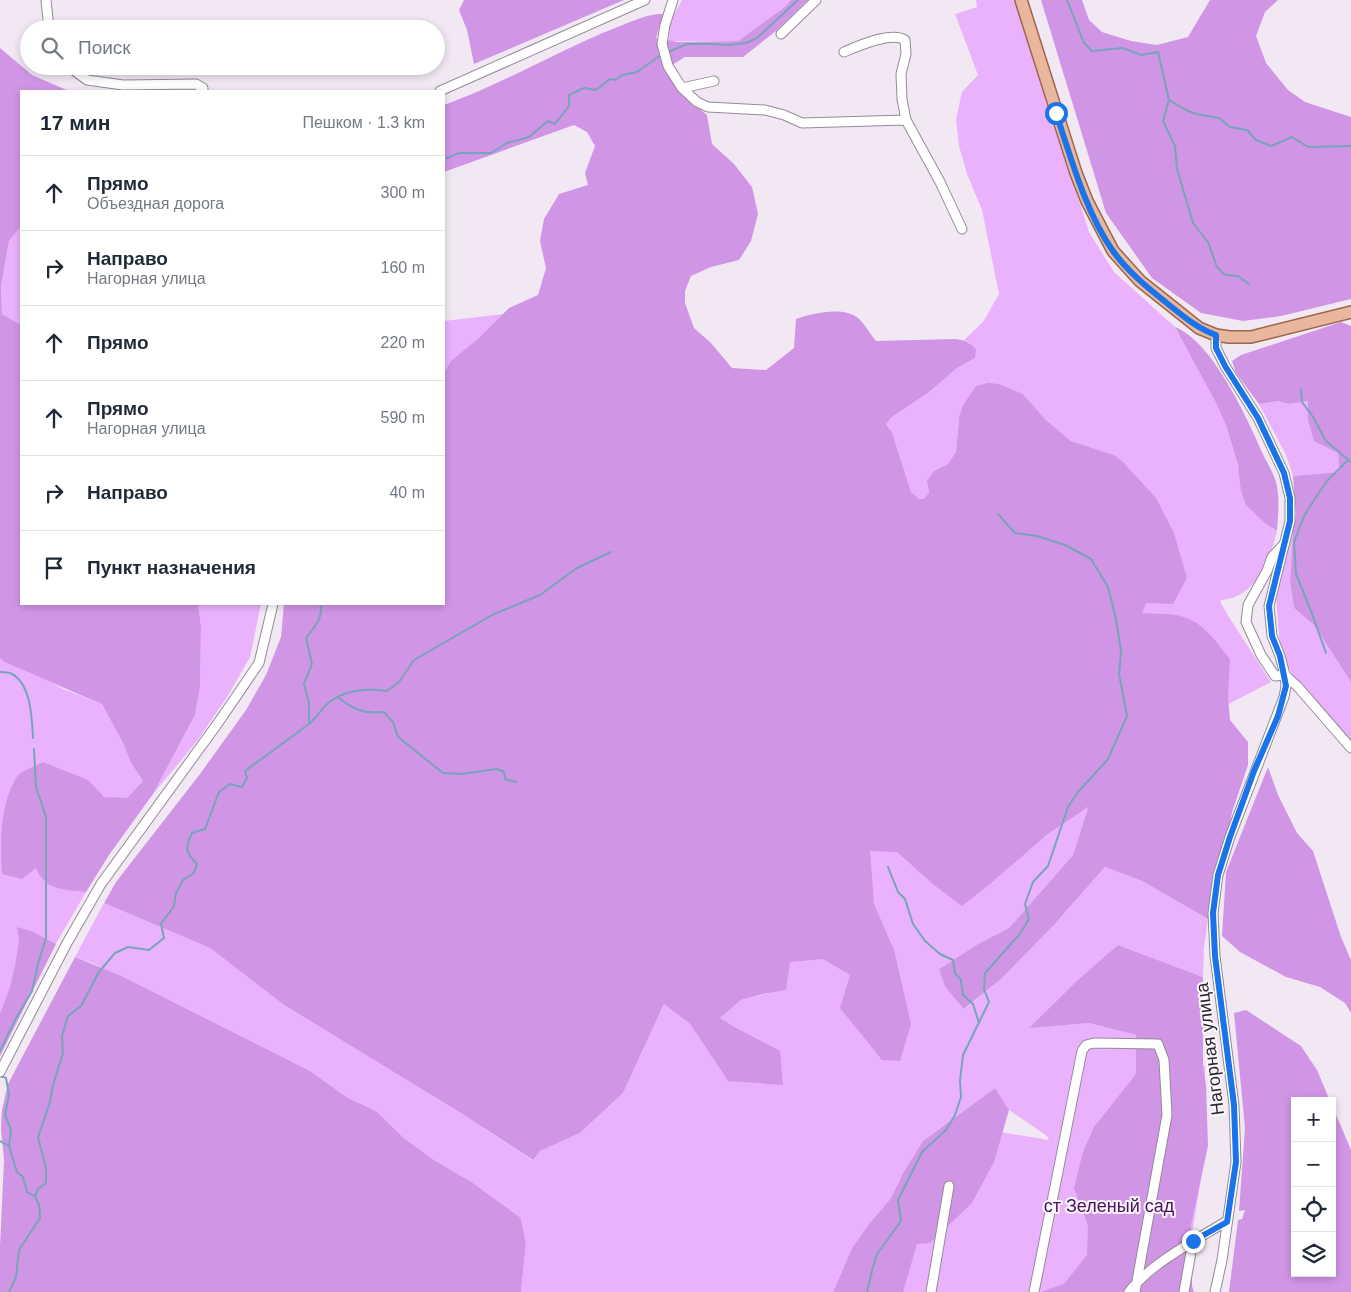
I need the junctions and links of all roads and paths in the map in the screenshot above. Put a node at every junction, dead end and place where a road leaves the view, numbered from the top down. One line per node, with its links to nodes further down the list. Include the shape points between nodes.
1 (46, 0): 6 (street)
2 (644, 0): 13 (street)
3 (673, 0): 11 (street, via 664,25 662,44 668,66)
4 (816, 0): 7 (street)
5 (1021, 0): 17 (main road, via 1076,173 1106,240 1140,281 1199,328)
6 (48, 20)
7 (781, 34)
8 (844, 52): 14 (street, via 864,43 900,37 905,40 906,54 901,74)
9 (80, 75): 12 (street, via 87,80 123,85 196,84)
10 (714, 81): 11 (street)
11 (682, 88): 14 (street, via 696,102 708,107 765,110 802,123)
12 (203, 90)
13 (442, 90)
14 (906, 120): 15 (street)
15 (962, 229)
16 (1351, 312): 17 (main road, via 1251,337)
17 (1216, 335): 18 (street, via 1216,348 1258,418 1284,473 1290,498 1290,521)
18 (1285, 543): 20 (street, via 1269,606 1272,636); 20 (street, via 1272,558 1248,605 1246,622 1275,676)
19 (273, 605): 22 (street, via 259,664 101,884)
20 (1284, 675): 21 (street); 24 (street, Нагорная улица, via 1286,686 1278,716 1254,771 1218,875 1213,913 1215,956 1234,1105 1236,1162)
21 (1351, 748)
22 (0, 1071)
23 (949, 1186): 28 (street)
24 (1227, 1222): 25 (street); 26 (street, Нагорная улица)
25 (1193, 1241): 27 (street); 32 (street)
26 (1222, 1260): 33 (street, Нагорная улица); 34 (street)
27 (1139, 1279): 29 (street, via 1166,1115 1164,1060 1158,1044 1094,1042 1082,1051); 30 (street); 31 (street)
28 (931, 1292)
29 (1034, 1292)
30 (1129, 1292)
31 (1135, 1292)
32 (1184, 1292)
33 (1215, 1292)
34 (1221, 1292)

